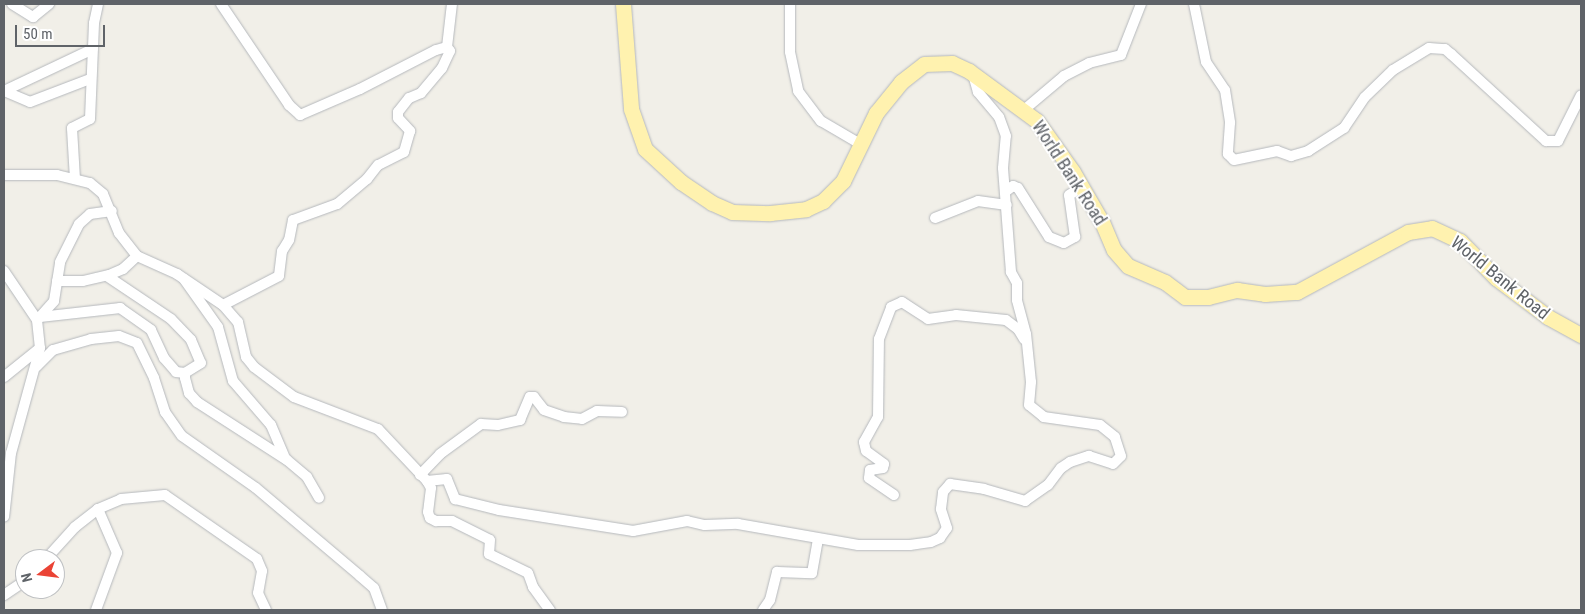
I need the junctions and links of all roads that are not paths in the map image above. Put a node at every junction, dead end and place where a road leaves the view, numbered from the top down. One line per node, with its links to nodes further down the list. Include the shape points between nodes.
1 (12, 4): 2 (street, via 33,17)
2 (49, 4)
3 (98, 4): 11 (street)
4 (221, 4): 10 (street, via 288,105 300,115)
5 (452, 4): 10 (street)
6 (623, 4): 17 (main road, World Bank Road, via 632,109 645,148 681,182 712,203 732,212 753,214 806,209 835,191)
7 (790, 4): 17 (street, via 790,52 798,91 821,121)
8 (1141, 4): 16 (street, via 1121,55 1089,63 1064,76)
9 (1194, 4): 15 (street, via 1206,62 1225,90 1230,123 1228,154 1234,160 1277,151 1299,156 1322,143 1349,123 1365,98 1393,70 1429,48 1444,49 1451,54 1546,142 1558,141)
10 (447, 47): 30 (street, via 450,54 442,68 421,93 409,98 398,112 398,118 410,131 404,152 378,165 337,204 293,220 289,240 282,251 279,276)
11 (93, 49): 13 (street); 14 (street)
12 (973, 74): 16 (main road, World Bank Road); 17 (main road, World Bank Road, via 952,63 937,61 915,69 876,113); 21 (street, via 978,92 1004,128)
13 (90, 79): 14 (street, via 30,102); 19 (street, via 90,119 72,128)
14 (4, 91)
15 (1581, 95)
16 (1025, 109): 20 (main road, World Bank Road, via 1047,133)
17 (862, 145)
18 (4, 176): 19 (street, via 46,174)
19 (75, 179): 23 (street, via 90,183 99,190)
20 (1080, 188): 21 (street, via 1069,195 1075,237 1064,243 1049,237 1018,188 1013,186); 32 (main road, World Bank Road, via 1102,222 1114,250 1128,266 1165,282 1185,297 1237,290 1265,294 1297,292 1408,232 1432,228 1460,241 1496,278 1548,317)
21 (1005, 192): 22 (street)
22 (1007, 205): 24 (street, via 978,201); 33 (street, via 1011,272 1017,282)
23 (112, 211): 25 (street, via 123,240); 29 (street, via 94,213 82,220 61,258)
24 (935, 218)
25 (137, 256): 27 (street, via 123,269); 28 (street)
26 (4, 270): 31 (street)
27 (107, 276): 29 (street, via 84,281); 36 (street, via 143,298 187,335 201,363)
28 (183, 278): 30 (street); 39 (street, via 218,327 233,381 270,426 282,456)
29 (58, 281): 31 (street, via 54,300)
30 (224, 305): 40 (street, via 238,322 246,357 254,367 294,397 372,425)
31 (39, 318): 34 (street); 36 (street, via 120,308 152,330 164,358 176,372)
32 (1581, 336)
33 (1025, 342): 41 (street, via 1018,329 1006,320 956,315 928,319 902,302 891,307 880,339 878,417 864,442 866,451 884,464 883,468 870,470 869,478); 45 (street, via 1031,382 1027,398 1032,410 1044,417 1100,425 1115,437 1119,460 1107,464 1089,456 1070,462 1061,468 1048,486 1025,501 976,487 950,484 943,492 941,509 947,528 940,538 930,542 858,545)
34 (40, 348): 35 (street); 37 (street)
35 (36, 367): 44 (street, via 11,453); 51 (street, via 53,350 91,339 119,336 137,343 154,378 165,412 182,436 256,488 374,588)
36 (186, 373): 39 (street, via 186,386 197,402)
37 (4, 377)
38 (622, 412): 40 (street, via 597,411 582,419 564,417 544,410 534,397 530,397 520,420 498,425 481,424 440,454)
39 (287, 460): 42 (street, via 307,477)
40 (424, 478): 45 (street, via 446,479 455,500 545,518 633,531 679,521 705,525 738,524); 52 (street, via 431,488 430,518 452,521 490,540 489,554 528,573 533,587)
41 (894, 495)
42 (318, 498)
43 (98, 509): 46 (street, via 75,527); 49 (street, via 117,553); 50 (street, via 121,499 165,495 257,559 262,571 258,593)
44 (4, 517)
45 (818, 540): 53 (street, via 812,573 778,572 770,600)
46 (55, 549)
47 (15, 588): 48 (street)
48 (4, 595)
49 (96, 610)
50 (266, 610)
51 (382, 610)
52 (550, 610)
53 (763, 610)

